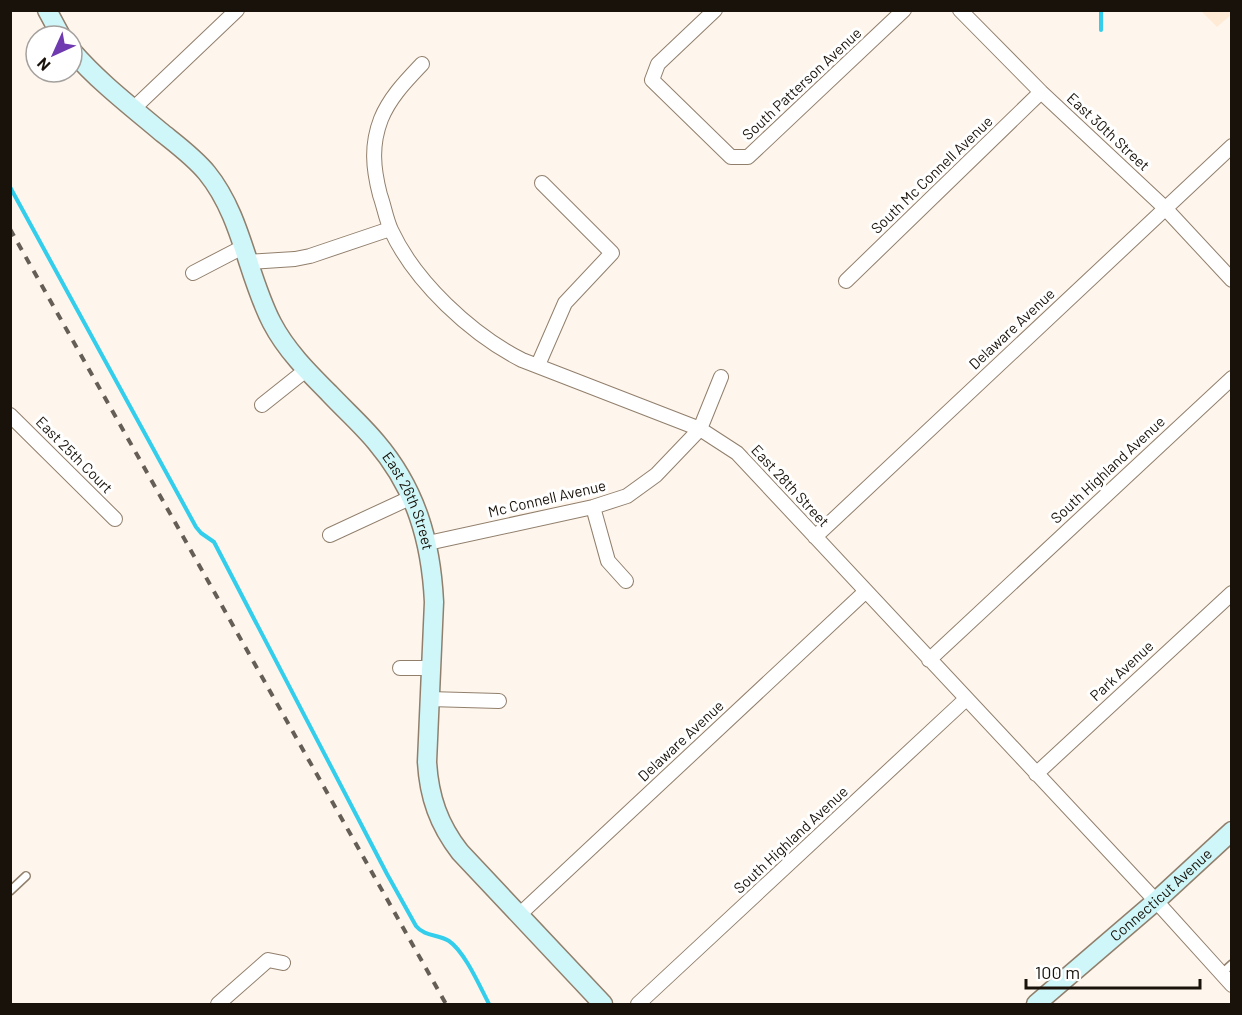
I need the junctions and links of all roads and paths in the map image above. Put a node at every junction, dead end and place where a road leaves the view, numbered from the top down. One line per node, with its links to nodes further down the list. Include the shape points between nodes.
1 (47, 10): 6 (street)
2 (237, 10): 10 (street)
3 (715, 10): 4 (street, South Patterson Avenue, via 658,64 652,80 731,157 748,157)
4 (904, 10)
5 (960, 10): 9 (street, East 30th Street)
6 (55, 24)
7 (84, 64): 10 (street, East 26th Street)
8 (422, 64): 14 (street, East 28th Street, via 389,101 374,147 375,169)
9 (1041, 92): 13 (street, East 30th Street); 18 (street, South Mc Connell Avenue)
10 (133, 109): 15 (street, East 26th Street, via 206,172 229,208)
11 (1232, 146): 13 (street, Delaware Avenue)
12 (542, 183): 19 (street, via 612,253 565,303)
13 (1165, 208): 17 (street, East 30th Street); 30 (street, Delaware Avenue)
14 (390, 229): 15 (street, via 295,259); 19 (street, East 28th Street, via 408,260 465,322 501,349)
15 (245, 255): 16 (street); 20 (street, East 26th Street, via 271,323)
16 (193, 273)
17 (1232, 280)
18 (846, 281)
19 (538, 366): 25 (street, East 28th Street)
20 (306, 370): 23 (street); 26 (street, East 26th Street, via 376,442)
21 (722, 377): 25 (street, Mc Connell Avenue)
22 (1232, 378): 35 (street, South Highland Avenue)
23 (262, 405)
24 (10, 415): 28 (street, East 25th Court)
25 (700, 429): 27 (street, Mc Connell Avenue, via 645,484 627,496); 30 (street, East 28th Street, via 737,453)
26 (412, 496): 29 (street); 31 (street, East 26th Street)
27 (592, 507): 31 (street, Mc Connell Avenue); 32 (street, via 608,561)
28 (115, 519)
29 (330, 535)
30 (815, 537): 33 (street, East 28th Street)
31 (428, 543): 37 (street, East 26th Street, via 434,602)
32 (626, 581)
33 (866, 591): 35 (street, East 28th Street); 46 (street, Delaware Avenue)
34 (1232, 593): 41 (street, Park Avenue)
35 (929, 660): 39 (street, East 28th Street)
36 (400, 668): 37 (street)
37 (430, 668): 38 (street, East 26th Street)
38 (429, 699): 40 (street); 46 (street, East 26th Street, via 428,780 441,824 460,852)
39 (966, 699): 41 (street, East 28th Street); 52 (street, South Highland Avenue)
40 (499, 701)
41 (1036, 774): 45 (street, East 28th Street)
42 (1227, 839): 45 (street, Connecticut Avenue)
43 (26, 876): 44 (lane)
44 (10, 891)
45 (1156, 901): 48 (street, East 28th Street); 53 (street, Connecticut Avenue)
46 (519, 915): 51 (street, East 26th Street)
47 (283, 963): 50 (street, via 268,960)
48 (1226, 969): 49 (street, East 28th Street)
49 (1232, 985)
50 (218, 1005)
51 (603, 1005)
52 (638, 1005)
53 (1036, 1005)

